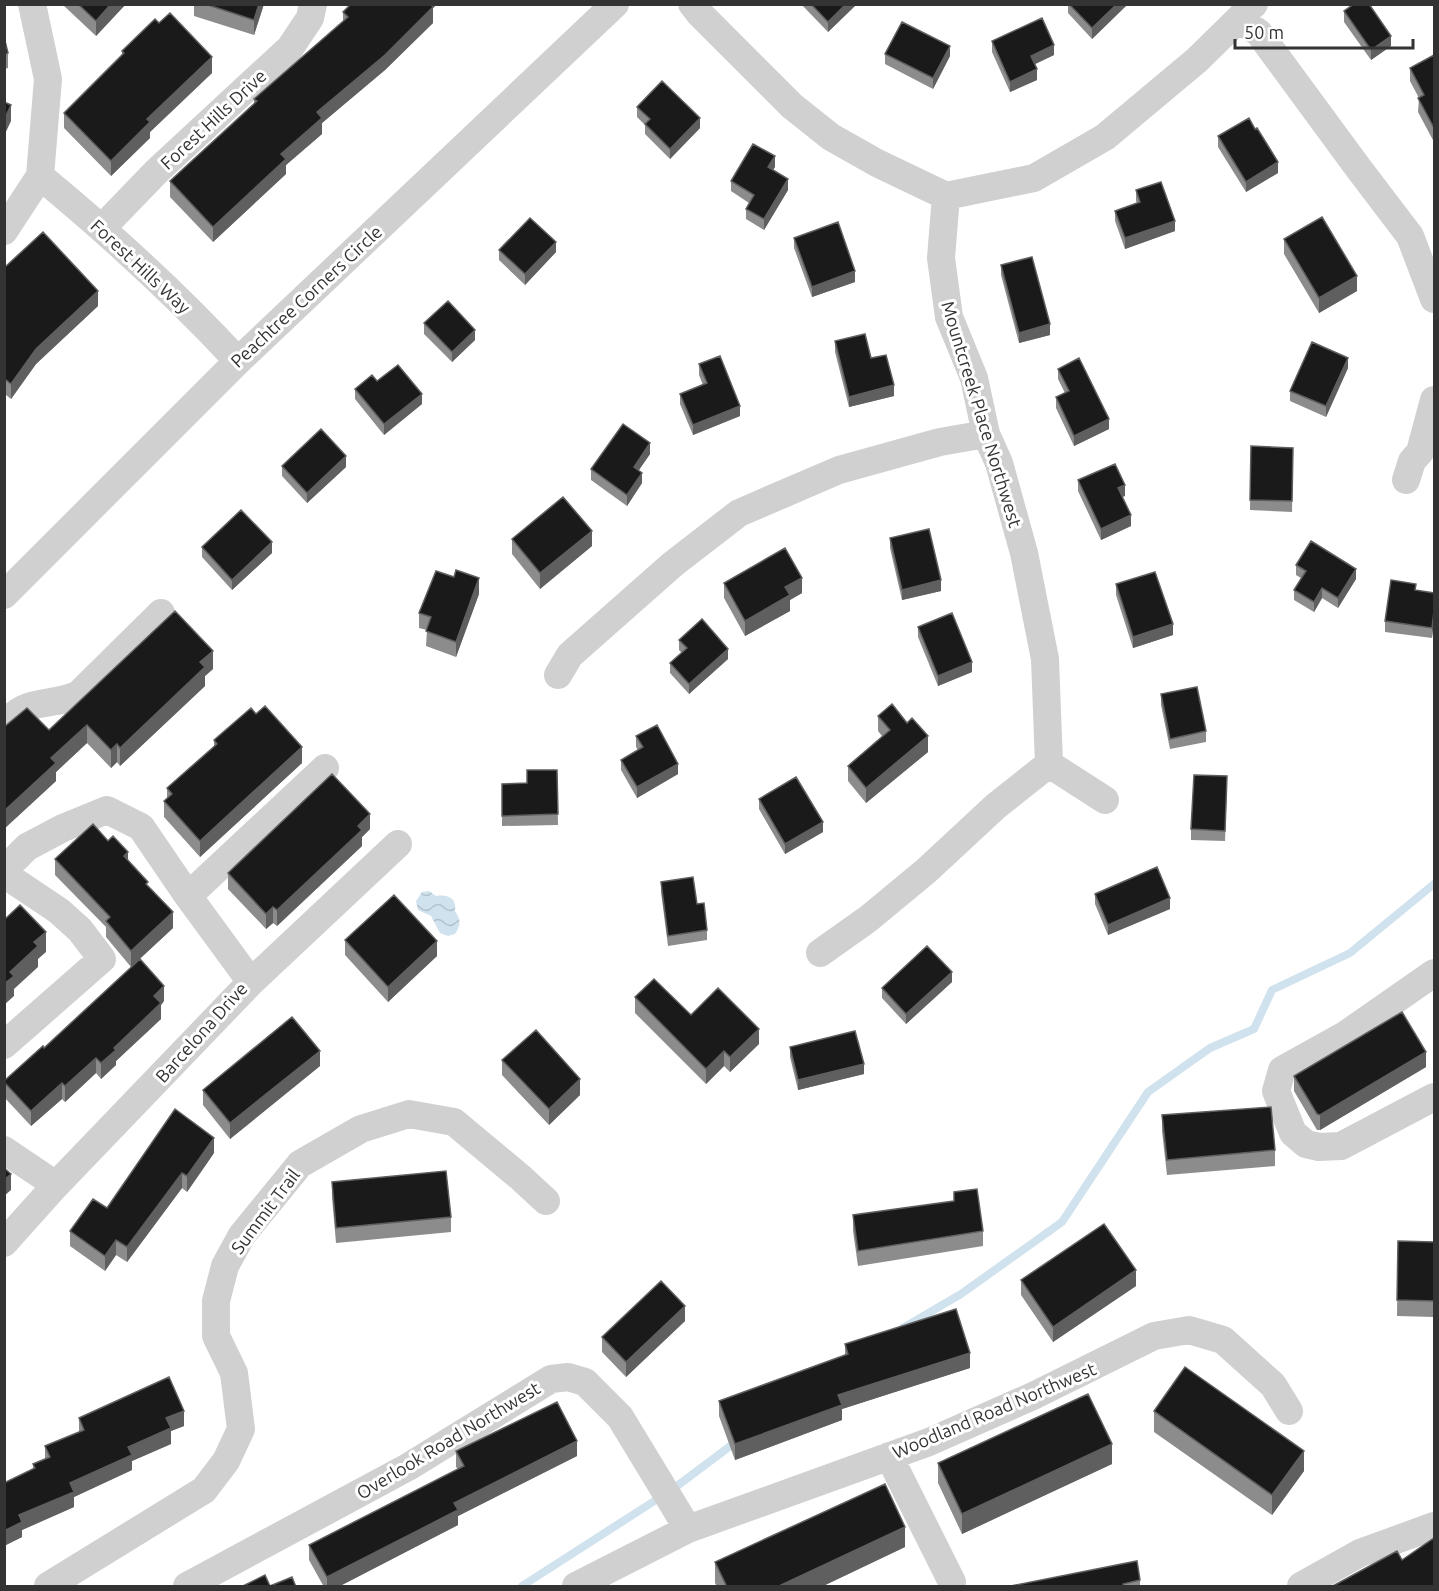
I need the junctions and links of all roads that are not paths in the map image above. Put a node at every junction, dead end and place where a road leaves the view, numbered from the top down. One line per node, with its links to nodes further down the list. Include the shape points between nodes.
1 (32, 4): 6 (street, via 48,80)
2 (313, 4): 8 (street, Forest Hills Drive, via 310,18 290,48)
3 (615, 4): 11 (street, Peachtree Corners Circle)
4 (692, 4): 7 (street, via 792,106 831,136)
5 (1247, 12): 7 (street, via 1106,137 1034,178); 10 (street, via 1410,236)
6 (40, 176): 8 (street, Forest Hills Way); 9 (street)
7 (946, 196): 13 (street, Mountcreek Place Northwest, via 941,258 949,317 974,378)
8 (102, 228): 11 (street, Forest Hills Way)
9 (4, 231)
10 (1434, 299)
11 (238, 360): 15 (street, Peachtree Corners Circle)
12 (1434, 400): 14 (street, via 1420,452 1412,461)
13 (986, 434): 17 (street, via 940,442 839,470 738,513 673,564 570,655); 19 (street, Mountcreek Place Northwest, via 999,463 1024,553 1045,659)
14 (1406, 480)
15 (4, 595)
16 (161, 613): 18 (street, via 79,694 68,700 22,709)
17 (558, 675)
18 (4, 724)
19 (1049, 764): 21 (street); 25 (street, via 885,905)
20 (325, 768): 24 (street)
21 (1105, 800)
22 (398, 844): 27 (street)
23 (4, 872): 24 (street, Barcelona Drive, via 27,847 107,810 141,827); 28 (street, via 59,911 102,959)
24 (188, 896): 27 (street, Barcelona Drive)
25 (820, 953)
26 (1434, 973): 29 (street, via 1345,1035 1282,1070 1276,1091 1293,1133 1306,1144 1318,1147 1341,1146)
27 (251, 982): 31 (street, Barcelona Drive)
28 (4, 1045)
29 (1434, 1097)
30 (4, 1150): 31 (street)
31 (56, 1185): 33 (street, Barcelona Drive)
32 (546, 1201): 39 (street, Summit Trail, via 454,1122 409,1114 361,1129 300,1164 242,1235 225,1266 216,1301 216,1336 234,1373 241,1429 226,1461 204,1490)
33 (4, 1243)
34 (1289, 1411): 35 (street, Woodland Road Northwest, via 1273,1385 1223,1340 1189,1330 1154,1336 1034,1395)
35 (889, 1456): 37 (street, Woodland Road Northwest); 38 (street)
36 (1434, 1526): 42 (street, via 1360,1553)
37 (688, 1529): 40 (street, Overlook Road Northwest, via 620,1417 585,1382 568,1377 551,1379 408,1467); 41 (street, Woodland Road Northwest)
38 (952, 1582)
39 (48, 1587)
40 (187, 1587)
41 (576, 1587)
42 (1301, 1587)

